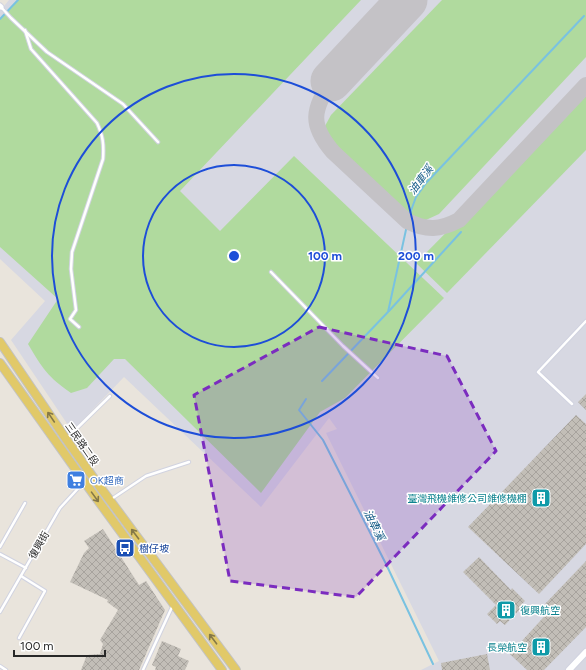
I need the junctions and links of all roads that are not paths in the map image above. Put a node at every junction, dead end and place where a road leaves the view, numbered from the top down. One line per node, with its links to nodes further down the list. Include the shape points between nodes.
1 (1, 6): 2 (lane)
2 (25, 30): 3 (lane, via 47,52 123,104); 6 (lane, via 31,49 96,123 104,146 103,159 72,252 71,269 76,310 70,319)
3 (158, 142)
4 (271, 272): 9 (lane)
5 (586, 321): 11 (lane, via 538,372)
6 (79, 327)
7 (0, 342): 12 (main road, 三民路二段, one-way to 7)
8 (0, 363): 14 (main road, 三民路二段)
9 (378, 378)
10 (110, 396): 12 (lane)
11 (572, 404)
12 (66, 439): 15 (main road, 三民路二段)
13 (189, 462): 15 (lane, via 146,476)
14 (84, 481): 19 (lane, 復興街, via 60,508); 21 (main road, 三民路二段, one-way to 21)
15 (110, 500): 29 (main road, 三民路二段, one-way to 15)
16 (25, 503): 17 (lane)
17 (0, 547)
18 (0, 554): 19 (lane)
19 (26, 568): 20 (lane, 復興街)
20 (21, 576): 22 (lane, 復興街); 23 (lane, via 45,591)
21 (173, 605): 27 (lane); 28 (main road, 三民路二段)
22 (0, 612)
23 (19, 638)
24 (586, 652): 30 (street)
25 (0, 666): 26 (lane)
26 (6, 670)
27 (143, 670)
28 (222, 670)
29 (236, 670)
30 (569, 670)

